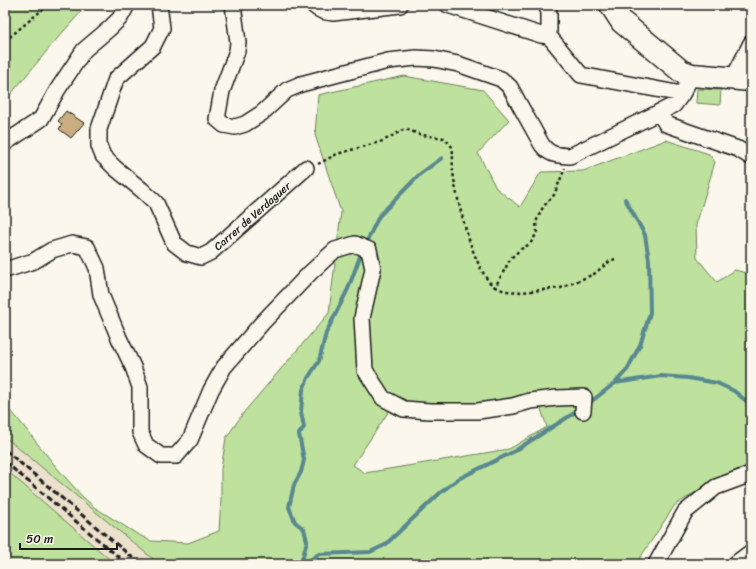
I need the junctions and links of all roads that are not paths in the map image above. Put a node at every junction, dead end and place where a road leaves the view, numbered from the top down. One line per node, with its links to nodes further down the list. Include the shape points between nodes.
1 (127, 5): 14 (street, via 120,18 84,50 41,119)
2 (159, 5): 16 (street, Carrer de Verdaguer, via 162,28 153,46 116,79 99,129 99,146 103,156 156,203 174,243 187,253 201,257 211,252)
3 (232, 5): 13 (street, via 238,42 218,110 217,119 224,125 235,127 245,124 262,113 287,90 301,84 388,61 416,58 458,64 501,79 510,88 542,145 548,152 557,155 570,156)
4 (313, 5): 5 (street, via 317,10 333,13)
5 (400, 5)
6 (448, 5): 9 (street)
7 (546, 5): 9 (street, via 549,12)
8 (611, 5): 12 (street, via 622,22 682,71)
9 (549, 36): 12 (street, via 581,75)
10 (751, 43): 11 (street)
11 (746, 83): 12 (street)
12 (687, 85): 13 (street, via 674,105)
13 (659, 112): 15 (street, via 666,124 738,149)
14 (5, 143)
15 (751, 157)
16 (306, 168)
17 (6, 270): 18 (street, via 72,244 87,248 97,268 101,295 140,387 140,432 146,445 161,456 176,456 190,440 211,390 224,367 262,323 335,250 355,244 369,250 373,269 362,318 365,370 383,398 404,409 478,411 530,401 584,396)
18 (583, 411)
19 (751, 474): 21 (street, via 716,487 685,512)
20 (751, 552): 22 (street)
21 (656, 564)
22 (735, 564)

